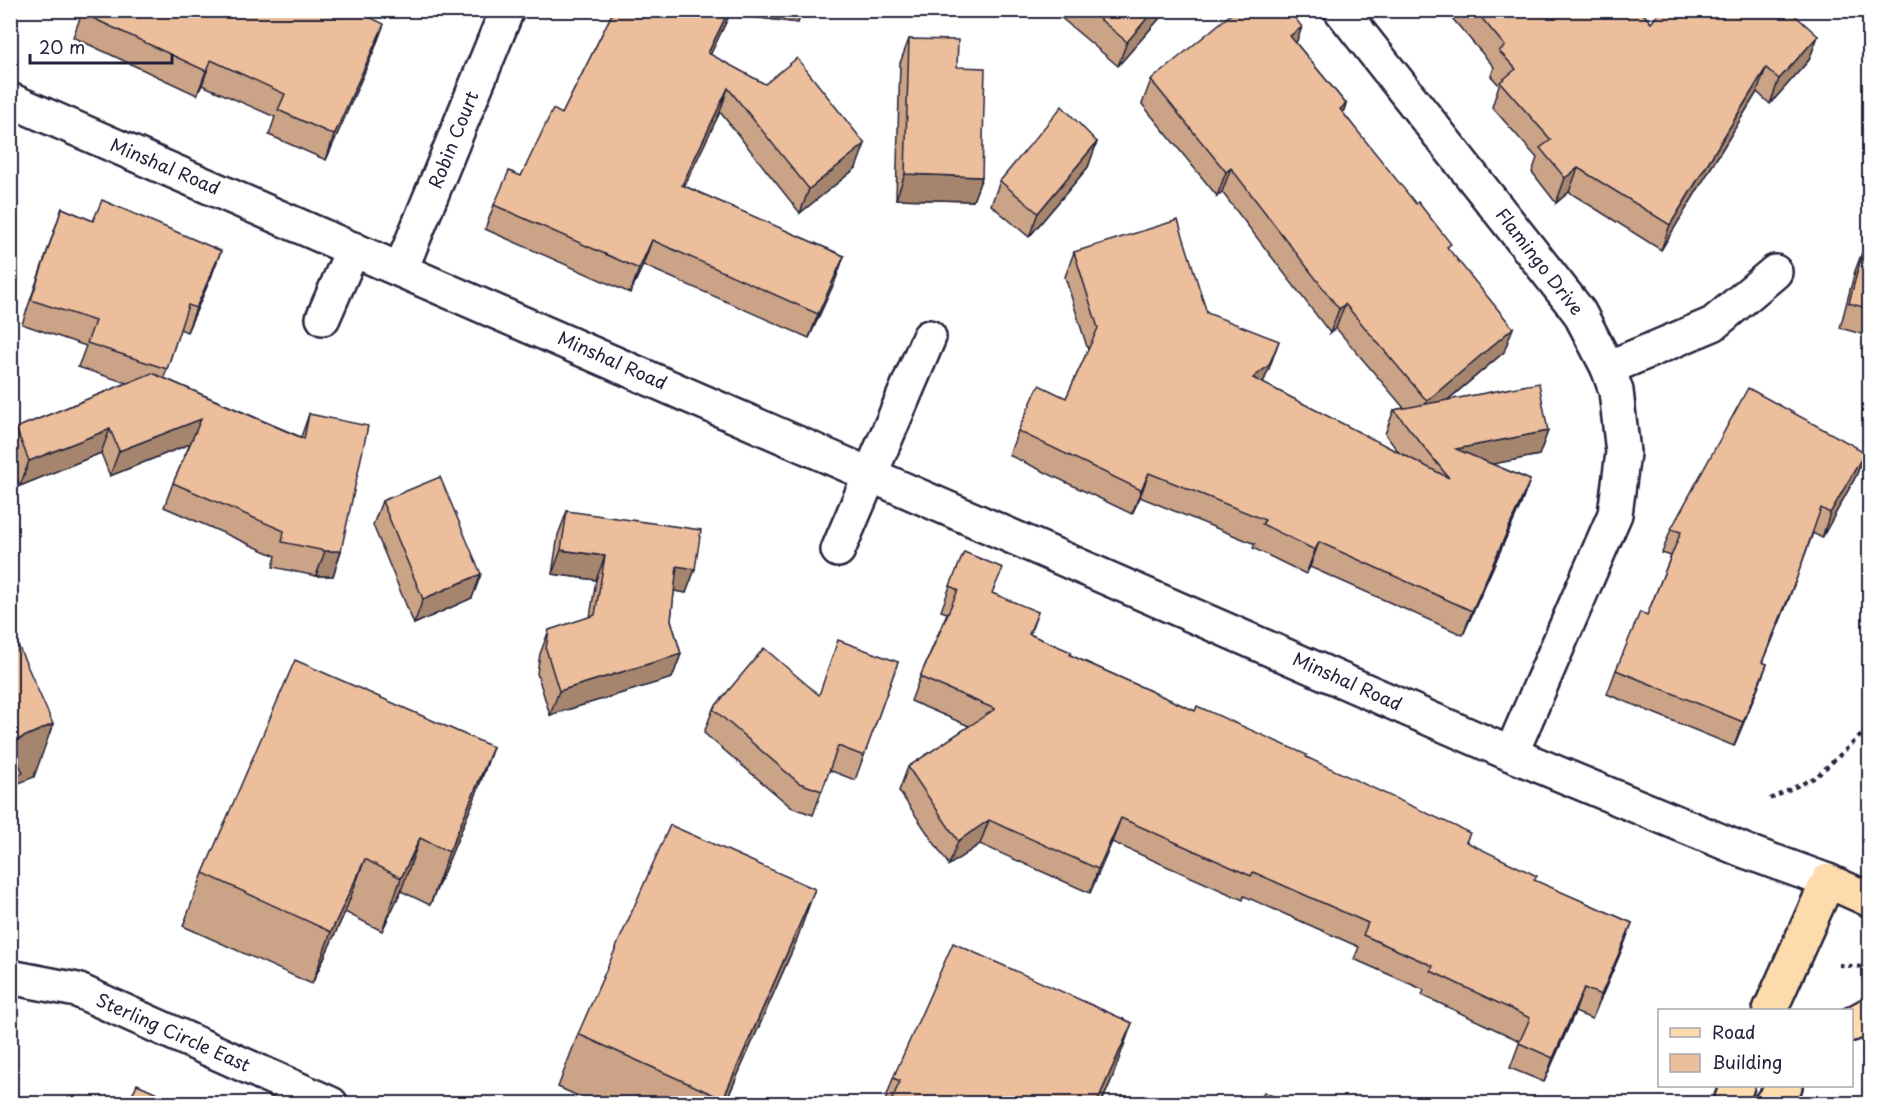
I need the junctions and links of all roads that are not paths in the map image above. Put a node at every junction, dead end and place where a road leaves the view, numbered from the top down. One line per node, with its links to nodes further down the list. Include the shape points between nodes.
1 (507, 10): 5 (street, Robin Court)
2 (1341, 10): 9 (street, Flamingo Drive, via 1579,312)
3 (10, 100): 4 (street, Minshal Road)
4 (354, 249): 5 (street, Minshal Road); 7 (street)
5 (401, 269): 10 (street, Minshal Road)
6 (1775, 272): 9 (street, via 1713,324)
7 (323, 318)
8 (929, 337): 10 (street)
9 (1608, 368): 12 (street, Flamingo Drive, via 1616,392 1623,453 1615,514)
10 (870, 474): 11 (street); 12 (street, Minshal Road)
11 (838, 550)
12 (1511, 754): 13 (street, Minshal Road, via 1745,851)
13 (1828, 880): 14 (main road); 16 (main road)
14 (1869, 900)
15 (10, 977): 21 (street, Sterling Circle East, via 77,990)
16 (1771, 1009)
17 (1869, 1014): 18 (main road)
18 (1853, 1023)
19 (1737, 1087): 22 (main road)
20 (1784, 1087): 23 (main road)
21 (331, 1104)
22 (1730, 1104)
23 (1771, 1104)

